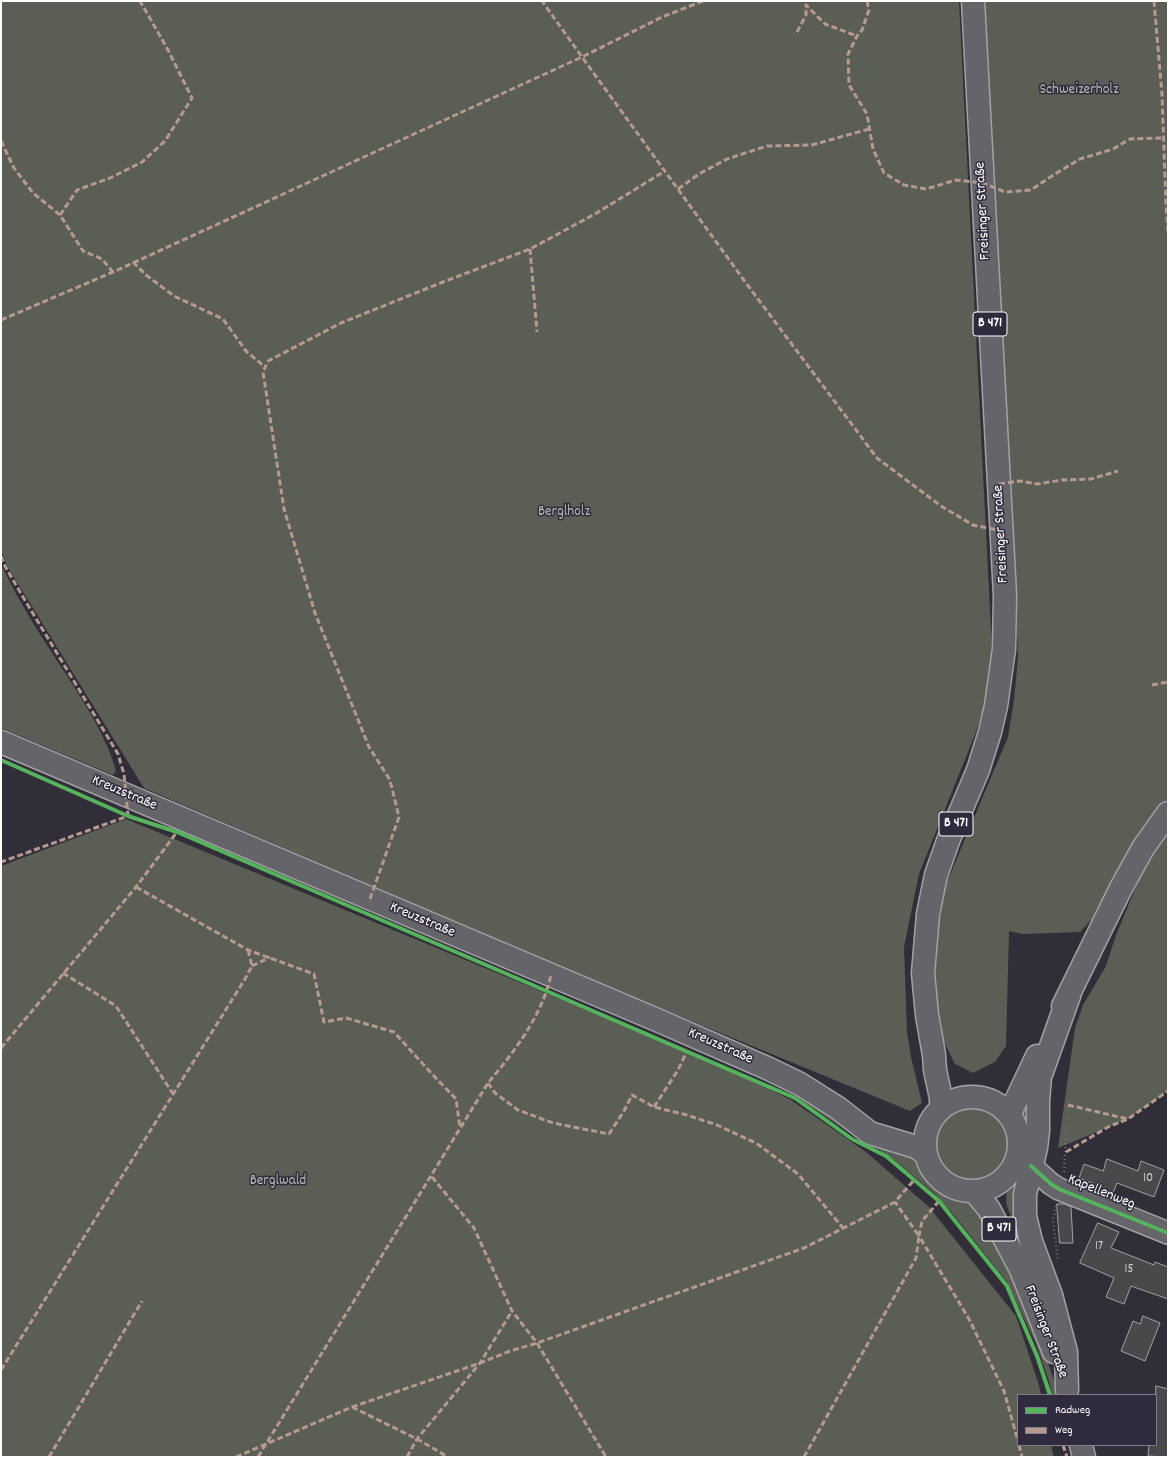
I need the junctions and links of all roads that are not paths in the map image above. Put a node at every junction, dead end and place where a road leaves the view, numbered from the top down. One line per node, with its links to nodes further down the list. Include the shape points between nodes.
1 (973, 1): 6 (main road, Freisinger Straße / B 471, via 1005,595 1004,649 990,732 978,770 936,875 928,914 923,973)
2 (1, 742): 8 (main road, Kreuzstraße, via 767,1068 800,1084)
3 (1168, 813): 4 (main road, via 1143,848 1121,888)
4 (1070, 993): 5 (main road); 13 (main road, via 1040,1077 1036,1148)
5 (1037, 1054): 7 (main road, via 1004,1088 996,1093); 10 (main road)
6 (934, 1055): 7 (main road, B 471, via 956,1091); 9 (main road, B 471)
7 (971, 1098): 9 (main road, via 951,1102); 10 (main road, via 997,1104)
8 (838, 1108): 11 (main road, Kreuzstraße, via 884,1126 903,1130); 12 (main road, Kreuzstraße, via 870,1133 916,1147)
9 (941, 1109): 11 (main road)
10 (1010, 1117): 14 (main road, via 1017,1130 1017,1158)
11 (928, 1128): 12 (main road)
12 (926, 1154): 15 (main road, via 938,1176 961,1190)
13 (1045, 1178): 16 (street, Kapellenweg); 18 (main road, via 1025,1194 1025,1216 1031,1241 1051,1295 1066,1352)
14 (1000, 1182): 15 (main road); 17 (main road, B 471, via 1000,1198)
15 (974, 1191): 17 (main road, B 471, via 989,1209)
16 (1168, 1233)
17 (1021, 1270): 18 (main road, Freisinger Straße / B 471)
18 (1067, 1392)
19 (1081, 1446): 20 (main road)
20 (1084, 1457)

